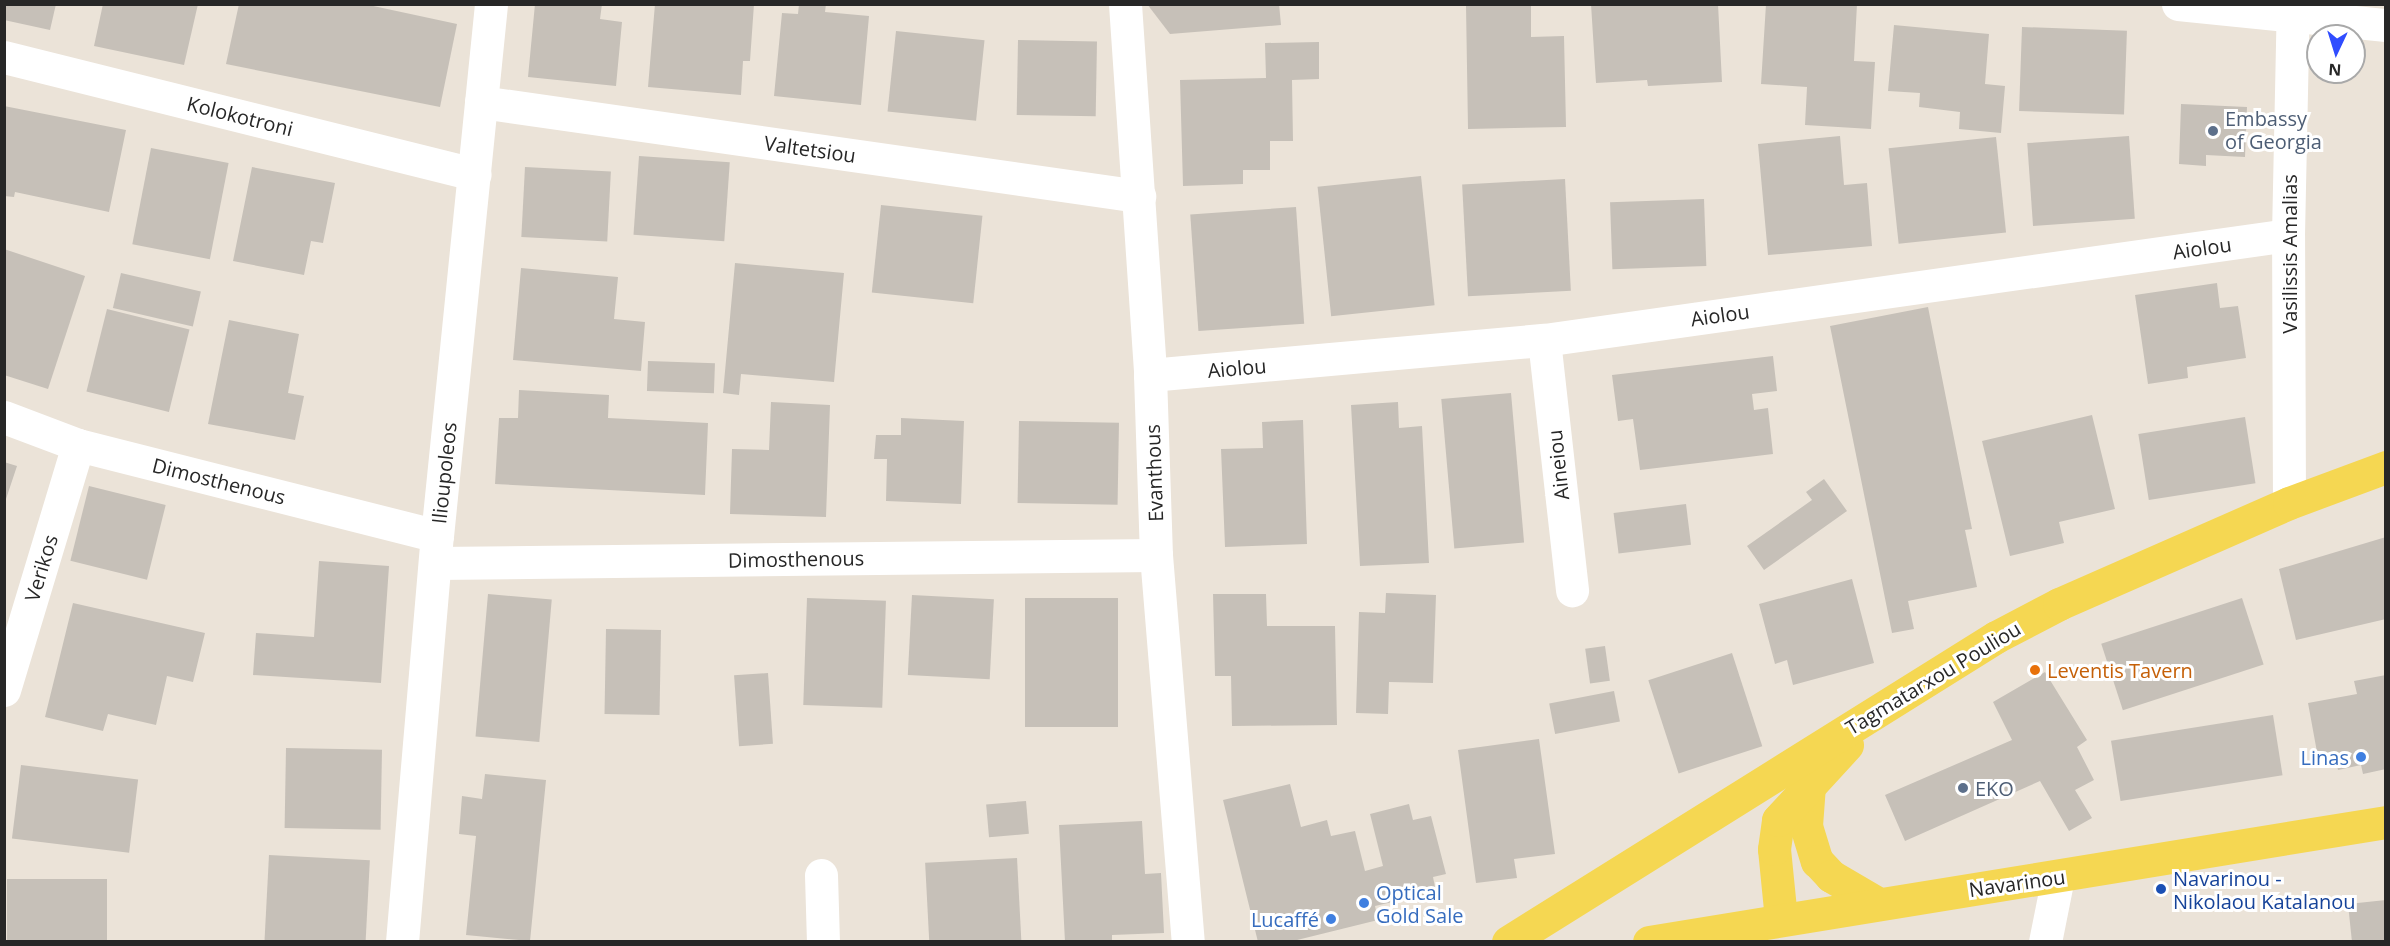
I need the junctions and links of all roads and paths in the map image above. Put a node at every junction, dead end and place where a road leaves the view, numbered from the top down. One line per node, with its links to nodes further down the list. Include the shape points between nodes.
1 (491, 4): 7 (street, Ilioupoleos)
2 (1125, 4): 9 (street, Evanthous)
3 (2178, 4): 4 (street)
4 (2293, 12): 5 (street); 10 (street, Vasilissis Amalias)
5 (2385, 25)
6 (4, 57): 8 (street, Kolokotroni)
7 (481, 102): 8 (street, Ilioupoleos); 9 (street, Valtetsiou)
8 (475, 174): 17 (street, Ilioupoleos)
9 (1139, 196): 12 (street, Evanthous)
10 (2288, 235): 11 (street, Aiolou); 16 (street, Vasilissis Amalias)
11 (1544, 340): 12 (street, Aiolou); 19 (street, Aineiou)
12 (1150, 375): 18 (street, Evanthous)
13 (4, 417): 14 (street, Dimosthenous)
14 (78, 446): 17 (street, Dimosthenous); 20 (street, Verikos)
15 (2385, 467): 16 (main road, Tagmatarxou Pouliou)
16 (2289, 503): 21 (main road, Tagmatarxou Pouliou, via 2059,604 1939,670)
17 (437, 550): 18 (street, Dimosthenous); 28 (street, Ilioupoleos)
18 (1156, 555): 30 (street, Evanthous)
19 (1572, 590)
20 (4, 690)
21 (1876, 713): 22 (main road); 31 (main road, Tagmatarxou Pouliou)
22 (1809, 785): 26 (main road, via 1806,826 1817,861 1831,876); 27 (main road, via 1785,808 1774,831)
23 (2385, 822): 25 (main road, Navarinou)
24 (822, 875): 29 (street)
25 (2058, 877): 26 (main road, Navarinou); 33 (street)
26 (1877, 903): 27 (main road, Navarinou)
27 (1781, 919): 32 (main road, Navarinou)
28 (402, 942)
29 (823, 942)
30 (1188, 942)
31 (1508, 942)
32 (1649, 942)
33 (2046, 942)

